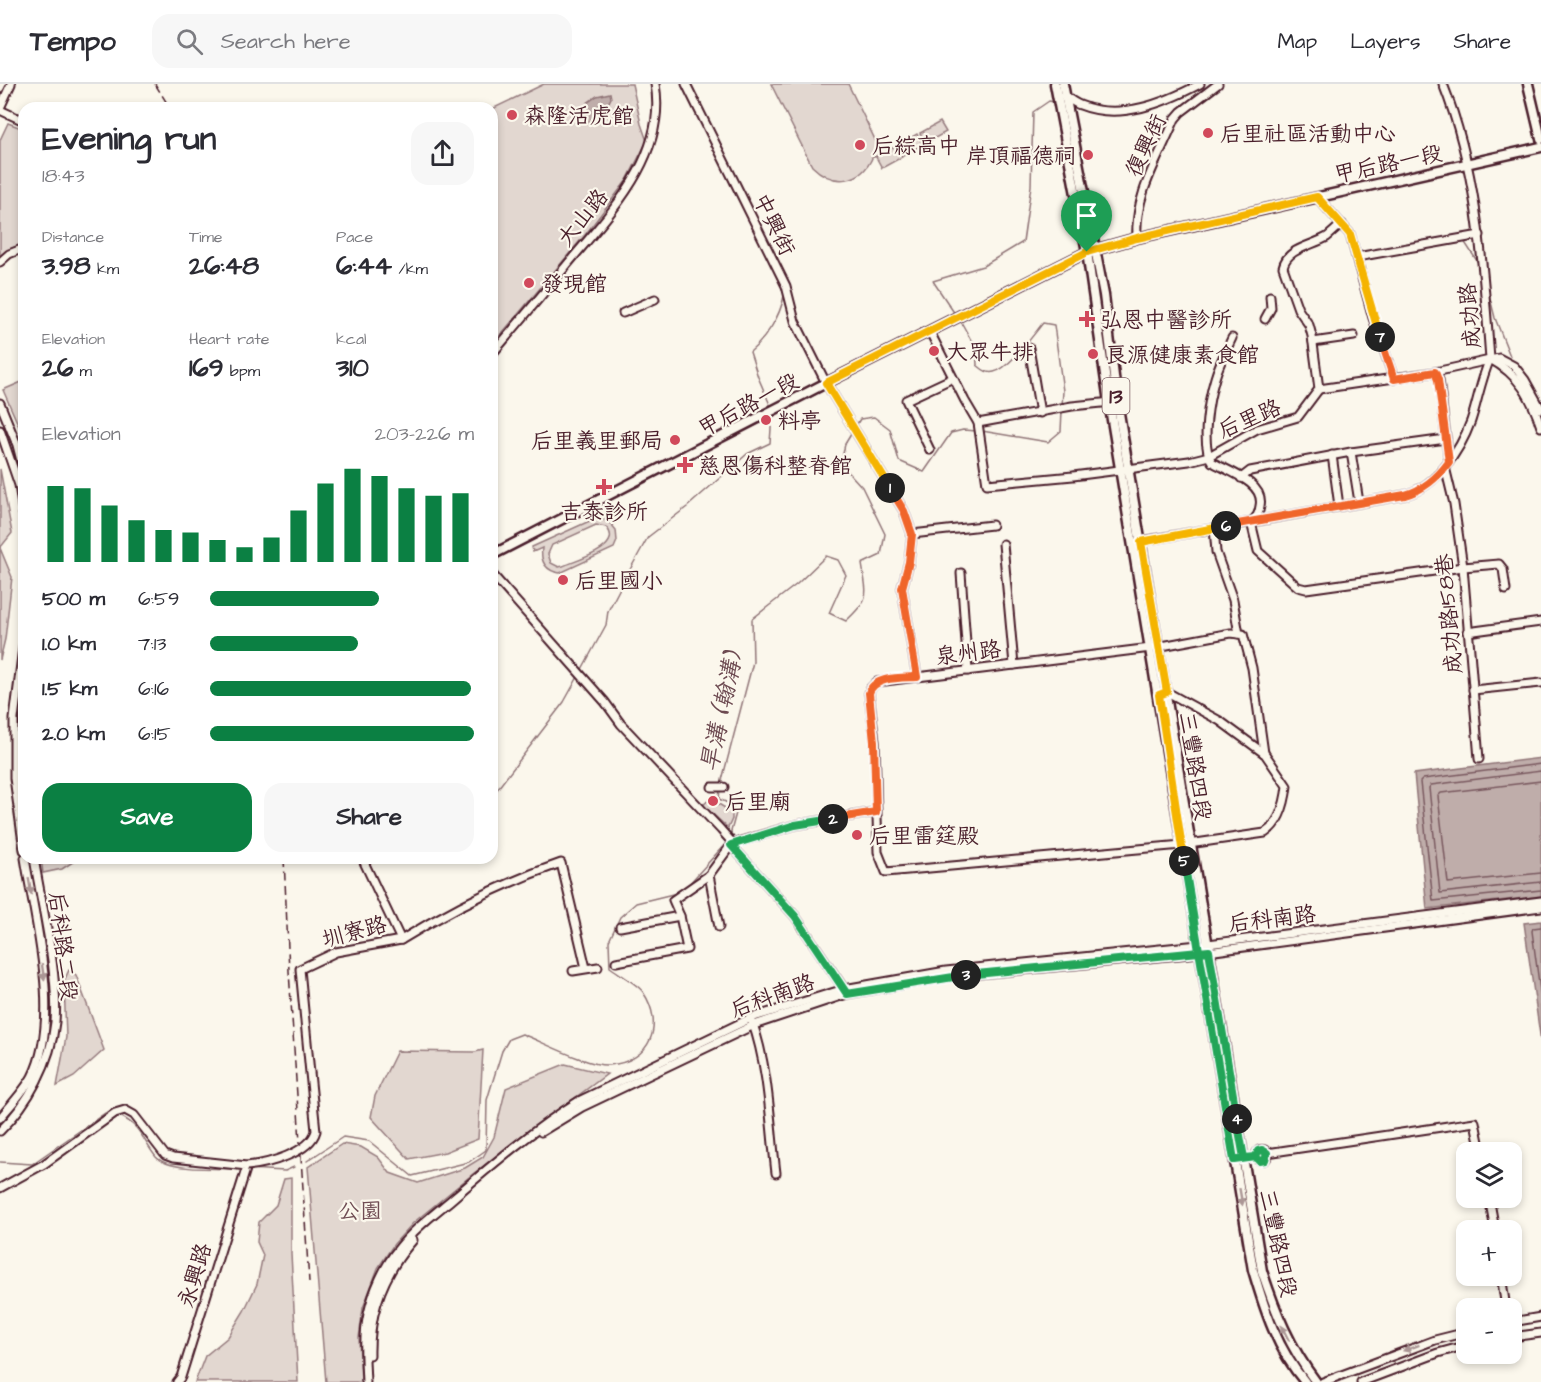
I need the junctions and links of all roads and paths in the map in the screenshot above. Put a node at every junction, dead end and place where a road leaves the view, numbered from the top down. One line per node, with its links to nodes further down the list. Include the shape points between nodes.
1 (11, 84): 11 (street)
2 (655, 84): 32 (street, 大山路, via 656,125 633,182)
3 (686, 84): 38 (street, 中興街, via 786,286 795,321)
4 (1055, 84): 10 (main road, 13)
5 (1063, 84): 10 (main road, 13)
6 (1200, 84): 10 (street, 復興街, via 1148,107 1124,110 1097,110)
7 (1218, 84): 19 (street, 復興街, via 1175,119 1145,183)
8 (1443, 84): 15 (street, 成功路)
9 (1528, 84): 13 (main road)
10 (1062, 96): 21 (main road, 13)
11 (0, 109): 12 (street)
12 (18, 119)
13 (1541, 139)
14 (1541, 147): 15 (main road, 甲后路一段)
15 (1467, 165): 16 (main road, 甲后路一段); 18 (street, 成功路)
16 (1317, 197): 17 (street); 19 (main road, 甲后路一段)
17 (1342, 224): 22 (street, via 1350,234); 31 (street, via 1326,238 1284,260 1283,267)
18 (1480, 235): 22 (street); 34 (street, 成功路)
19 (1137, 238): 21 (main road, 甲后路一段)
20 (18, 250): 23 (street)
21 (1091, 251): 28 (main road, 甲后路一段); 40 (main road, 三豐路四段 / 13)
22 (1357, 257): 37 (street)
23 (0, 262)
24 (1270, 296): 27 (street, via 1271,308)
25 (655, 299): 26 (street)
26 (623, 314)
27 (1265, 319)
28 (930, 332): 36 (street); 38 (main road, 甲后路一段)
29 (1354, 336): 31 (street)
30 (1232, 338): 52 (street, via 1210,402)
31 (1313, 342): 39 (street)
32 (498, 347)
33 (1029, 348): 43 (street)
34 (1490, 359): 35 (street); 42 (street, via 1499,358 1514,366); 45 (street, via 1521,383); 53 (street, 成功路, via 1471,422)
35 (1435, 372): 37 (street); 47 (street, 成功路158巷)
36 (953, 378): 44 (street); 49 (street, via 906,400)
37 (1394, 379): 39 (street)
38 (826, 383): 62 (street, 中興街, via 904,511); 65 (main road, 甲后路一段)
39 (1319, 389): 52 (street, 后里路, via 1298,417 1257,429)
40 (1113, 401): 43 (street); 54 (main road, 三豐路四段 / 13)
41 (0, 403): 48 (street)
42 (1541, 410)
43 (1041, 413): 44 (street)
44 (978, 423): 54 (street, 后里路, via 989,485)
45 (1541, 427)
46 (0, 430): 56 (street)
47 (1446, 439): 50 (street); 53 (street, 成功路158巷)
48 (18, 449)
49 (930, 450)
50 (1351, 452): 51 (street); 57 (street)
51 (1332, 455): 55 (street, via 1250,471); 58 (street)
52 (1209, 456): 54 (street, 后里路); 55 (street, via 1212,462)
53 (1447, 464): 57 (street, 成功路, via 1416,492); 66 (street, 成功路158巷)
54 (1125, 469): 63 (main road, 三豐路四段 / 13)
55 (1241, 478): 59 (street, via 1256,486 1260,493 1258,516)
56 (18, 482)
57 (1359, 502): 58 (street, 成功路)
58 (1339, 506): 59 (street, 成功路)
59 (1251, 522): 61 (street, 成功路); 66 (street, via 1258,551 1298,587 1306,589)
60 (992, 525): 62 (street)
61 (1215, 528): 63 (street, 成功路); 72 (street, via 1216,552 1233,600)
62 (912, 534): 76 (street, via 902,588)
63 (1137, 542): 73 (main road, 三豐路四段 / 13)
64 (1003, 544): 74 (street)
65 (498, 552)
66 (1462, 567): 69 (street, via 1499,564); 71 (street, 成功路158巷)
67 (961, 573): 75 (street)
68 (498, 581): 87 (street, via 621,724)
69 (1506, 590)
70 (1541, 622): 71 (street)
71 (1467, 632): 79 (street, 成功路158巷)
72 (1239, 634): 73 (street, 泉州路); 81 (street, via 1243,634 1252,668)
73 (1155, 648): 74 (street, 泉州路); 80 (main road, 三豐路四段 / 13)
74 (1014, 665): 75 (street, 泉州路)
75 (968, 670): 76 (street, 泉州路)
76 (917, 677): 86 (street, 泉州路, via 877,682 869,693)
77 (1541, 683): 79 (street)
78 (18, 687): 85 (street, via 14,719)
79 (1473, 690): 82 (street, 成功路158巷)
80 (1163, 693): 81 (street, via 1220,721); 88 (main road, 三豐路四段 / 13)
81 (1264, 753): 88 (street, via 1287,786 1285,805 1272,829)
82 (1479, 759)
83 (712, 786): 84 (street)
84 (724, 787)
85 (18, 807)
86 (876, 812): 87 (street); 88 (street, 泉州路, via 878,852 886,872)
87 (729, 840): 92 (street); 105 (street, via 795,916)
88 (1186, 844): 100 (main road, 三豐路四段 / 13)
89 (26, 864): 107 (street, 后科路二段, one-way to 107, via 47,1018 32,1078)
90 (35, 864): 108 (street, 后科路二段, via 56,999 55,1023 38,1080)
91 (365, 864): 99 (street, 圳寮路)
92 (710, 875): 95 (street, via 673,900); 98 (street)
93 (1541, 902): 96 (street, 后科南路)
94 (1541, 907): 96 (street, 后科南路)
95 (680, 916): 97 (street); 101 (street, via 687,949)
96 (1420, 920): 100 (street, 后科南路)
97 (620, 927)
98 (719, 927)
99 (400, 940): 103 (street, via 521,877 561,863); 111 (street, 圳寮路, bridge, via 336,952 300,969 315,1136 280,1159)
100 (1204, 948): 105 (street, 后科南路, via 947,974); 110 (main road, 三豐路四段 / 13)
101 (616, 962)
102 (598, 967): 103 (street)
103 (586, 968): 104 (street)
104 (573, 971)
105 (846, 991): 106 (street, 后科南路)
106 (752, 1022): 112 (street, via 759,1043); 121 (street, 后科南路, via 559,1120 416,1236 390,1270 376,1304 369,1338)
107 (0, 1118)
108 (0, 1131)
109 (1479, 1142): 110 (street, via 1475,1122 1267,1153 1260,1150 1256,1157)
110 (1239, 1159): 122 (main road, 三豐路四段 / 13, one-way to 122, via 1253,1270 1264,1309 1283,1351); 123 (main road, 三豐路四段 / 13, one-way to 110, via 1279,1322 1262,1271)
111 (247, 1166): 113 (street, via 165,1155 134,1115 125,1110); 120 (street, 永興路, via 182,1377)
112 (776, 1173)
113 (0, 1188)
114 (1541, 1317): 115 (street)
115 (1522, 1320)
116 (1541, 1333): 118 (street)
117 (1456, 1335): 124 (street, one-way to 124)
118 (1522, 1336)
119 (1456, 1348): 125 (street)
120 (177, 1382)
121 (368, 1382)
122 (1305, 1382)
123 (1317, 1382)
124 (1323, 1382)
125 (1360, 1382)

